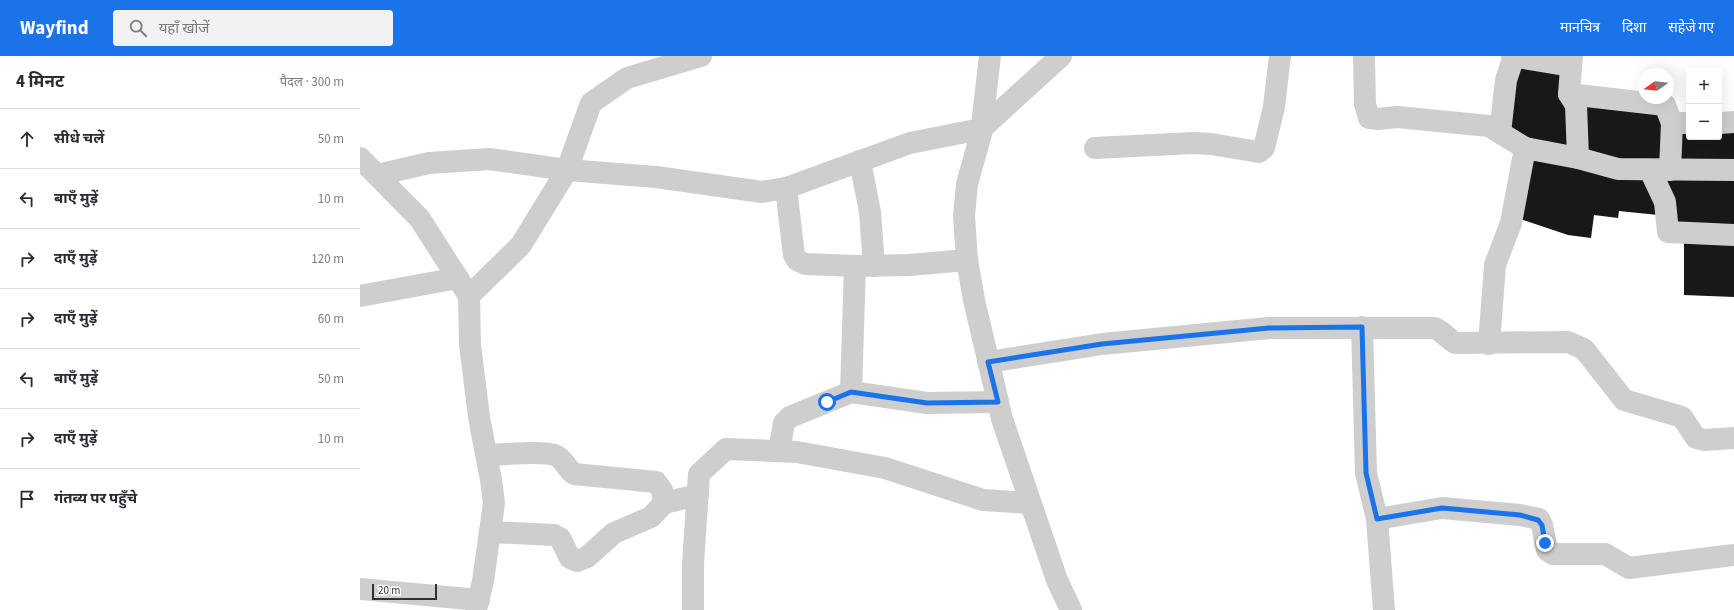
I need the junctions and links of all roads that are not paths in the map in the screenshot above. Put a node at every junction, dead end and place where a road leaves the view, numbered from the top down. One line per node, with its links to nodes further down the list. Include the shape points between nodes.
1 (701, 56): 19 (street, via 627,78 591,103)
2 (990, 56): 12 (street)
3 (1061, 56): 12 (street)
4 (1280, 56): 14 (street, via 1274,107 1264,148 1259,152 1193,143)
5 (1364, 56): 13 (street, via 1365,104 1369,118 1397,117 1489,126)
6 (1513, 56): 7 (street); 13 (street, via 1506,80)
7 (1571, 61): 8 (street)
8 (1569, 94): 10 (street, via 1665,105); 17 (street, via 1576,105)
9 (1734, 122): 11 (street)
10 (1681, 123): 20 (street)
11 (1722, 123)
12 (981, 129): 18 (street, via 910,143); 25 (street, via 967,184 964,216)
13 (1500, 133): 15 (street)
14 (1095, 148)
15 (1525, 148): 17 (street); 31 (street, via 1511,223 1494,265)
16 (360, 158): 22 (street)
17 (1578, 158): 20 (street, via 1618,169)
18 (860, 161): 23 (street); 26 (street, via 870,212)
19 (567, 170): 22 (street, via 489,159 429,163); 23 (street, via 656,177 762,192); 29 (street, via 521,245)
20 (1660, 170): 21 (street); 24 (street, via 1668,232)
21 (1734, 170)
22 (377, 176): 27 (street, via 420,219)
23 (786, 188): 26 (street, via 794,255 797,260 805,264)
24 (1734, 235)
25 (967, 260): 26 (street); 32 (street)
26 (864, 266): 33 (street)
27 (458, 278): 28 (street); 29 (street)
28 (360, 296)
29 (469, 296): 37 (street, via 470,345)
30 (1362, 327): 31 (street, via 1434,328 1441,330 1455,343); 32 (street, via 1269,328 1102,344); 41 (street, via 1366,473)
31 (1489, 344): 35 (street, via 1568,342 1577,345 1584,349 1624,400 1682,417 1696,438)
32 (988, 362): 34 (street)
33 (851, 392): 34 (street, via 927,403); 36 (street, via 790,417 784,423)
34 (998, 402): 40 (street)
35 (1734, 438)
36 (779, 451): 38 (street, via 726,449 699,474); 40 (street, via 885,468 983,500)
37 (486, 455): 39 (street, via 545,454 557,456 574,474 656,482 662,490); 42 (street, via 494,503)
38 (698, 495): 39 (street); 46 (street)
39 (664, 503): 42 (street, via 651,517 614,533 587,557 577,560 570,558 560,538 554,535)
40 (1030, 503): 47 (street, via 1056,580)
41 (1377, 519): 43 (street, via 1442,508 1520,515 1538,520 1542,525 1547,550 1553,554 1605,554 1629,568); 48 (street)
42 (490, 532): 45 (street)
43 (1734, 555)
44 (360, 589): 45 (street)
45 (478, 605)
46 (693, 610)
47 (1071, 610)
48 (1384, 610)

